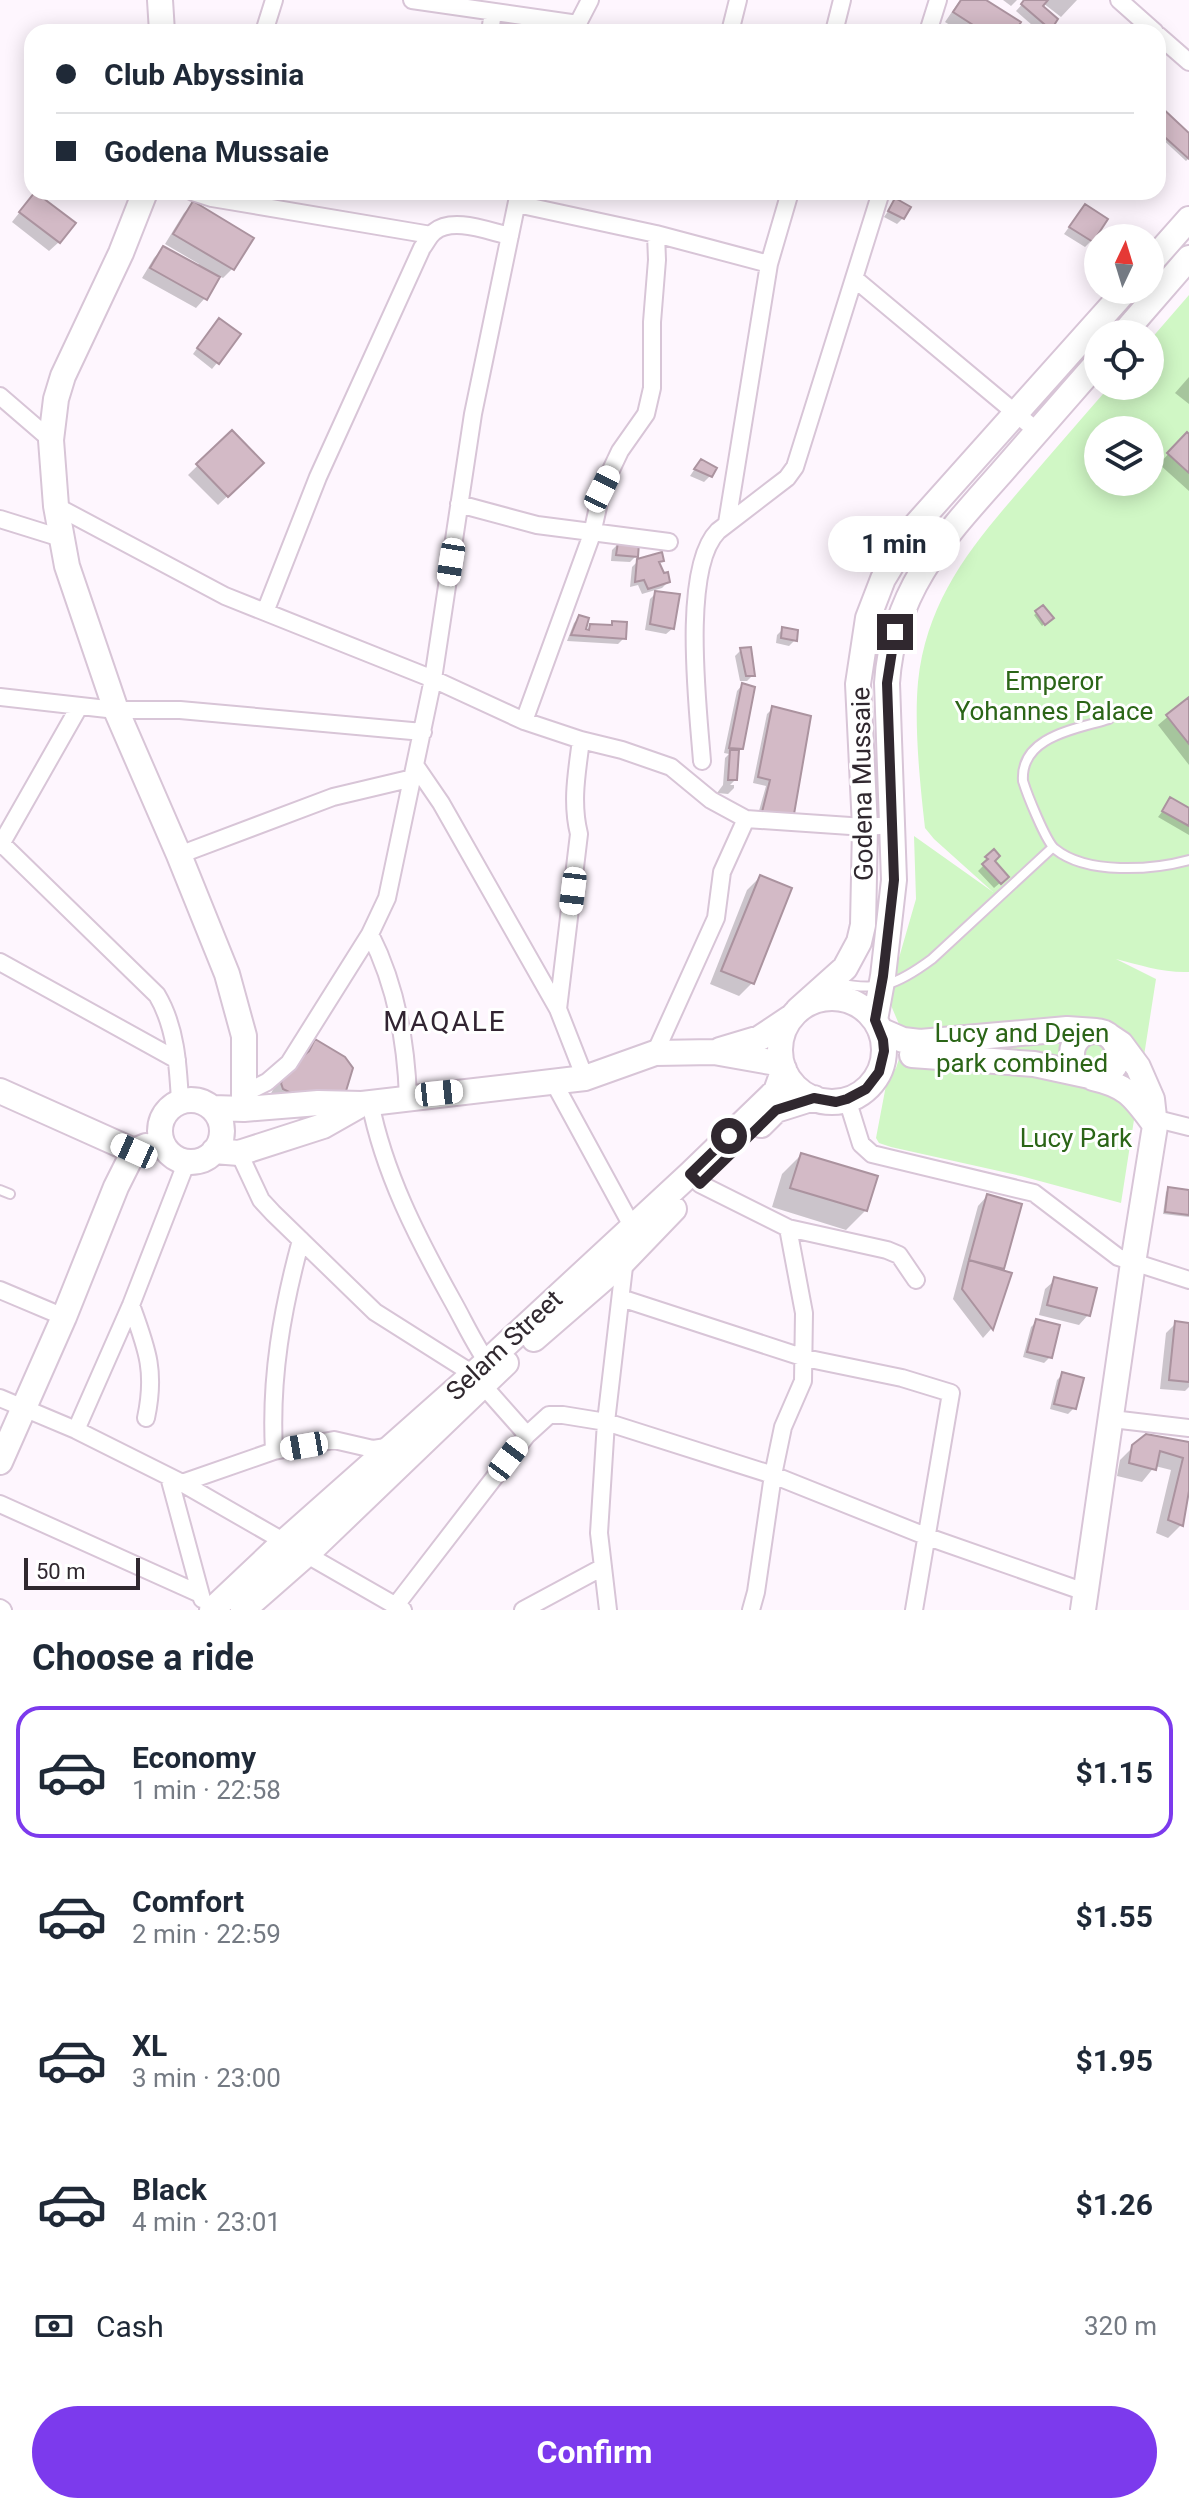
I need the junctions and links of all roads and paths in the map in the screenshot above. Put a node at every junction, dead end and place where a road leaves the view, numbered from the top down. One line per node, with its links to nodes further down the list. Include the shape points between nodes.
1 (160, 0): 10 (street)
2 (274, 0): 11 (street)
3 (412, 0): 9 (street)
4 (590, 0): 14 (street)
5 (738, 0): 15 (street)
6 (842, 0): 16 (street)
7 (938, 0): 17 (street)
8 (1119, 0): 18 (street)
9 (493, 12): 12 (street); 13 (street)
10 (162, 24)
11 (266, 24)
12 (491, 24)
13 (554, 24)
14 (577, 24)
15 (732, 24)
16 (836, 24)
17 (930, 24)
18 (1147, 24)
19 (1166, 41): 20 (street)
20 (1189, 62)
21 (142, 200): 41 (street, via 63,376)
22 (240, 200): 29 (street)
23 (518, 200): 30 (street)
24 (526, 200): 28 (street)
25 (788, 200): 33 (street)
26 (879, 200): 34 (street)
27 (1189, 219): 31 (street)
28 (656, 234): 33 (street); 46 (street, via 652,388 646,414 602,489)
29 (431, 235): 30 (street, via 444,226 462,225); 49 (street, via 318,477)
30 (510, 236): 42 (street)
31 (1164, 247)
32 (1189, 258): 36 (street)
33 (769, 264): 45 (street)
34 (855, 279): 39 (street); 45 (street, via 795,467)
35 (1114, 304): 39 (street, Godena Mussaie)
36 (1135, 320)
37 (1084, 378): 40 (street, Godena Mussaie)
38 (0, 396): 41 (street)
39 (1017, 414): 40 (street); 62 (street, Godena Mussaie, via 915,526 875,600 858,684)
40 (1037, 431): 61 (street, Godena Mussaie, via 944,539 900,615 887,683)
41 (51, 440): 43 (street)
42 (459, 504): 46 (street); 50 (street)
43 (56, 506): 47 (street); 49 (street)
44 (0, 519): 47 (street)
45 (727, 523): 58 (street, via 709,540 703,555 694,622)
46 (592, 534): 48 (street); 55 (street)
47 (61, 538): 53 (street)
48 (669, 542)
49 (265, 612): 50 (street)
50 (433, 679): 55 (street); 56 (street)
51 (0, 697): 52 (street)
52 (79, 707): 53 (street); 63 (street)
53 (116, 710): 56 (street, via 180,710); 65 (street)
54 (1109, 719): 64 (lane, via 1053,737 1027,758 1023,781)
55 (524, 721): 57 (street)
56 (423, 732): 59 (street)
57 (581, 740): 60 (street, via 671,767 711,800); 71 (street, via 575,789 579,834)
58 (702, 761)
59 (414, 772): 65 (street); 67 (street, via 387,898); 71 (street, via 441,803)
60 (746, 819): 62 (street); 76 (street, via 722,872 716,918)
61 (893, 825): 62 (street); 70 (street, Godena Mussaie, via 893,897)
62 (865, 827): 69 (street, Godena Mussaie, via 863,925 852,956)
63 (1, 843): 77 (street, via 157,995)
64 (1052, 848): 66 (lane, via 1109,867); 70 (lane, via 932,959)
65 (179, 855): 88 (street, via 231,987 244,1036)
66 (1189, 860)
67 (370, 934): 84 (street, via 402,1025); 88 (street, via 289,1063)
68 (0, 962): 77 (street)
69 (831, 982): 70 (lane); 72 (street, Godena Mussaie)
70 (882, 986): 73 (street, Godena Mussaie)
71 (558, 1009): 81 (street)
72 (794, 1014): 73 (street, via 817,1000 839,998 859,1005); 75 (street, via 760,1038); 79 (street, via 781,1037)
73 (878, 1025): 74 (street, via 903,1040 920,1042 1067,1029); 78 (street)
74 (1102, 1034): 80 (street, via 1116,1046 1117,1062 1109,1073); 80 (street, via 1080,1037 1071,1051 1075,1067); 91 (street, via 1121,1044 1138,1067 1152,1099)
75 (714, 1052): 76 (street); 79 (street)
76 (655, 1053): 81 (street)
77 (177, 1060): 87 (street)
78 (882, 1062): 80 (street, via 929,1056 1034,1064); 86 (street, via 866,1089)
79 (783, 1067): 85 (street, via 796,1087); 98 (street, via 776,1091)
80 (1089, 1077): 91 (street, via 1121,1086)
81 (585, 1078): 82 (street)
82 (553, 1081): 84 (street); 102 (street)
83 (0, 1091): 94 (street)
84 (408, 1097): 89 (street)
85 (814, 1098): 86 (street); 98 (street, via 776,1110)
86 (847, 1099): 105 (street, via 861,1144 872,1154 1034,1193)
87 (180, 1101): 90 (street, via 195,1099); 93 (street, via 164,1114)
88 (244, 1101): 89 (street); 90 (street)
89 (366, 1103): 96 (street, via 323,1126); 113 (street, via 393,1183)
90 (213, 1108): 95 (street, via 222,1132)
91 (1153, 1120): 92 (street); 105 (street)
92 (1189, 1127)
93 (160, 1141): 94 (street); 97 (street, via 176,1158)
94 (134, 1151): 111 (street)
95 (214, 1151): 96 (street); 97 (street)
96 (239, 1153): 103 (street, via 261,1200)
97 (187, 1161): 110 (street)
98 (695, 1179): 101 (street); 102 (street)
99 (0, 1190): 100 (lane)
100 (10, 1194)
101 (788, 1228): 106 (street, via 887,1250 899,1255); 112 (street, via 804,1313)
102 (640, 1230): 104 (street, Selam Street); 113 (street, Selam Street)
103 (301, 1240): 113 (street, via 375,1312); 123 (street, via 277,1350)
104 (624, 1261): 109 (street); 113 (street, Selam Street)
105 (1133, 1263): 107 (street); 117 (street)
106 (916, 1280)
107 (1189, 1280)
108 (0, 1290): 111 (street)
109 (621, 1298): 112 (street); 118 (street)
110 (131, 1305): 116 (street, via 152,1376); 120 (street)
111 (64, 1317): 115 (street)
112 (805, 1358): 125 (street, via 803,1381 783,1427); 128 (street, via 951,1393)
113 (485, 1374): 121 (street); 122 (street, Selam Street); 130 (street, Selam Street)
114 (0, 1398): 115 (street)
115 (24, 1408): 120 (street); 124 (street)
116 (146, 1418)
117 (1112, 1419): 119 (street); 132 (street)
118 (606, 1422): 121 (street, via 549,1415); 125 (street); 131 (street, via 599,1533)
119 (1189, 1428)
120 (76, 1430): 126 (street)
121 (527, 1435): 134 (street)
122 (394, 1445): 123 (street, via 373,1449 334,1440); 129 (street, Selam Street)
123 (274, 1451): 126 (street)
124 (0, 1462)
125 (773, 1475): 128 (street); 139 (street)
126 (175, 1480): 129 (street); 133 (street)
127 (0, 1504): 133 (street)
128 (928, 1537): 132 (street); 140 (street)
129 (285, 1541): 130 (street); 133 (street, Selam Street)
130 (308, 1553): 134 (street); 136 (street, Selam Street)
131 (603, 1567): 137 (street); 138 (street)
132 (1084, 1601)
133 (206, 1602): 135 (street)
134 (400, 1607)
135 (206, 1610)
136 (243, 1610)
137 (523, 1610)
138 (608, 1610)
139 (751, 1610)
140 (914, 1610)

